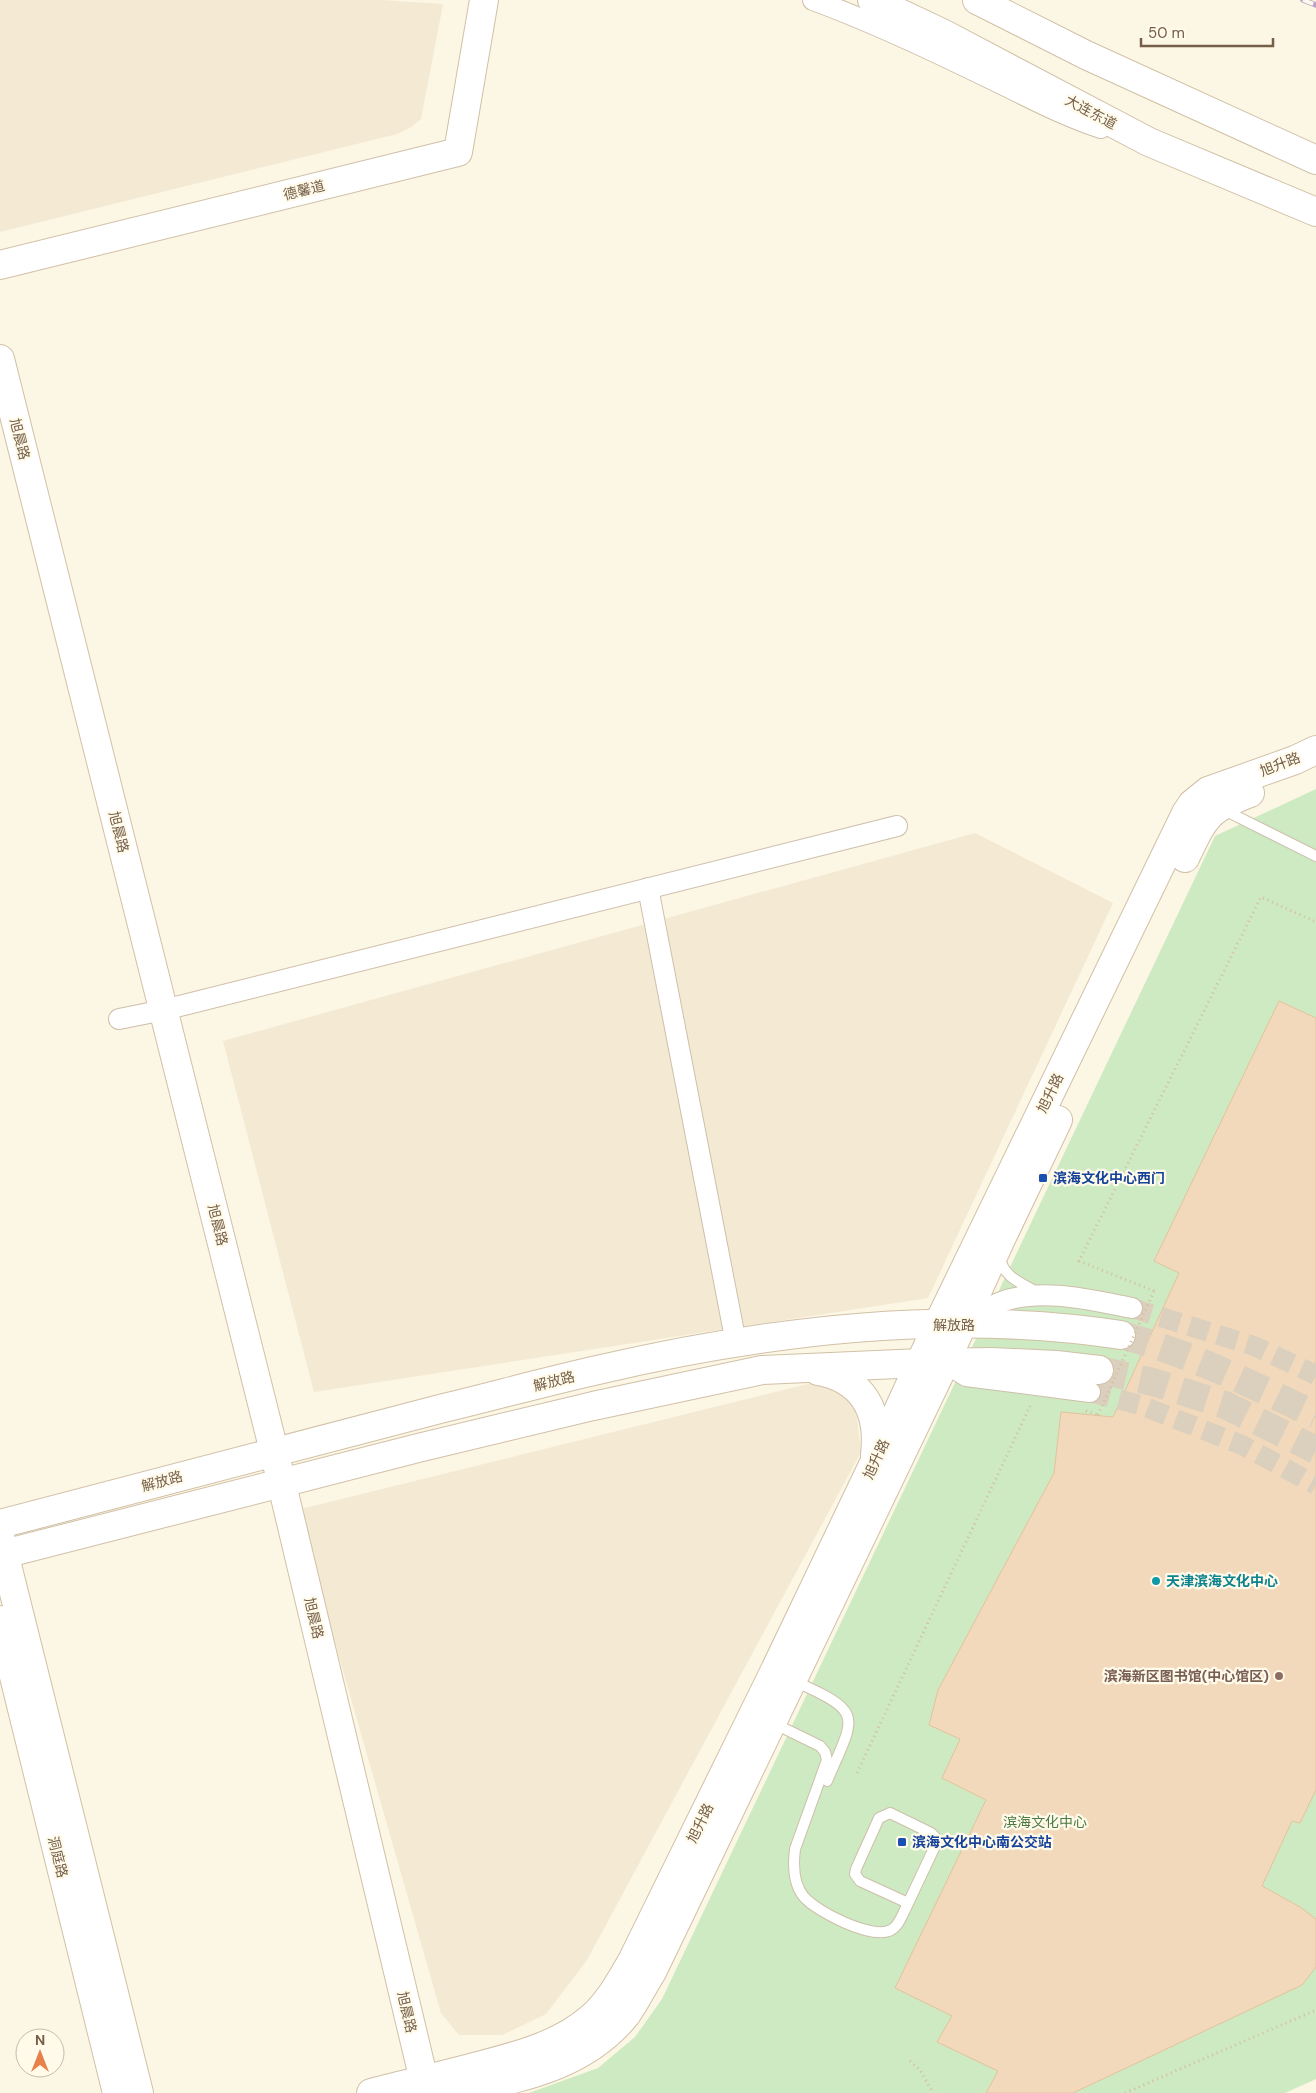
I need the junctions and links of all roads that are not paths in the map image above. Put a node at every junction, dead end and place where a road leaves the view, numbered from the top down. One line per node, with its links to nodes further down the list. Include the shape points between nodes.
1 (484, 0): 8 (street, 德馨道, via 458,152)
2 (813, 0): 5 (street, via 919,44 1082,122)
3 (872, 0): 5 (street, 大连东道, via 942,32)
4 (977, 0): 6 (street, via 1086,55)
5 (1149, 142): 7 (street, 大连东道)
6 (1316, 160)
7 (1316, 212)
8 (0, 265)
9 (0, 359): 16 (street, 旭晨路)
10 (1316, 750): 12 (street, 旭升路, via 1217,786)
11 (1316, 765): 12 (street, 旭升路)
12 (1209, 802): 14 (lane); 18 (street, 旭升路, via 1210,814 1201,826); 21 (street, 旭升路, via 1192,804 1179,827)
13 (897, 826): 15 (street)
14 (1316, 856)
15 (648, 888): 16 (street); 23 (street)
16 (164, 1010): 17 (street); 27 (street, 旭晨路)
17 (118, 1020)
18 (1001, 1239): 19 (lane, via 1000,1259 1004,1270); 21 (street, 旭升路)
19 (1045, 1296): 20 (street); 21 (street, via 1001,1302)
20 (1132, 1308)
21 (950, 1324): 22 (street, 解放路, via 1050,1326); 23 (street, 解放路, via 821,1330); 24 (street, 旭升路)
22 (1121, 1335)
23 (736, 1343): 27 (street, 解放路, via 603,1368)
24 (933, 1363): 25 (street); 26 (street, via 1033,1363); 28 (street, 旭升路); 33 (street, 旭升路)
25 (797, 1368): 28 (street, via 834,1374 860,1392 867,1401 875,1424); 29 (street, via 762,1370 676,1387)
26 (1095, 1381)
27 (274, 1451): 29 (street, 旭晨路); 30 (street, 解放路)
28 (873, 1465): 33 (street, 旭升路)
29 (282, 1484): 31 (street); 37 (street, 旭晨路)
30 (0, 1524)
31 (2, 1549): 39 (street)
32 (0, 1620): 38 (street, 洞庭路)
33 (783, 1676): 34 (street, 旭升路); 36 (lane, via 843,1706 850,1720 802,1846 800,1870 804,1886 822,1907 848,1919 880,1929)
34 (763, 1718): 36 (lane, via 820,1746 827,1760 794,1849 795,1875 804,1897 819,1910 868,1931 891,1930); 37 (street, 旭升路, via 632,1961 593,2016 545,2046); 41 (street, 旭升路, via 652,1972 625,2016 597,2042 555,2067)
35 (908, 1903): 35 (lane, via 860,1881 855,1874 883,1814 896,1815 935,1837 936,1844); 36 (lane)
36 (897, 1925)
37 (425, 2086): 40 (street, 旭升路)
38 (116, 2093)
39 (139, 2093)
40 (371, 2093)
41 (453, 2093)

